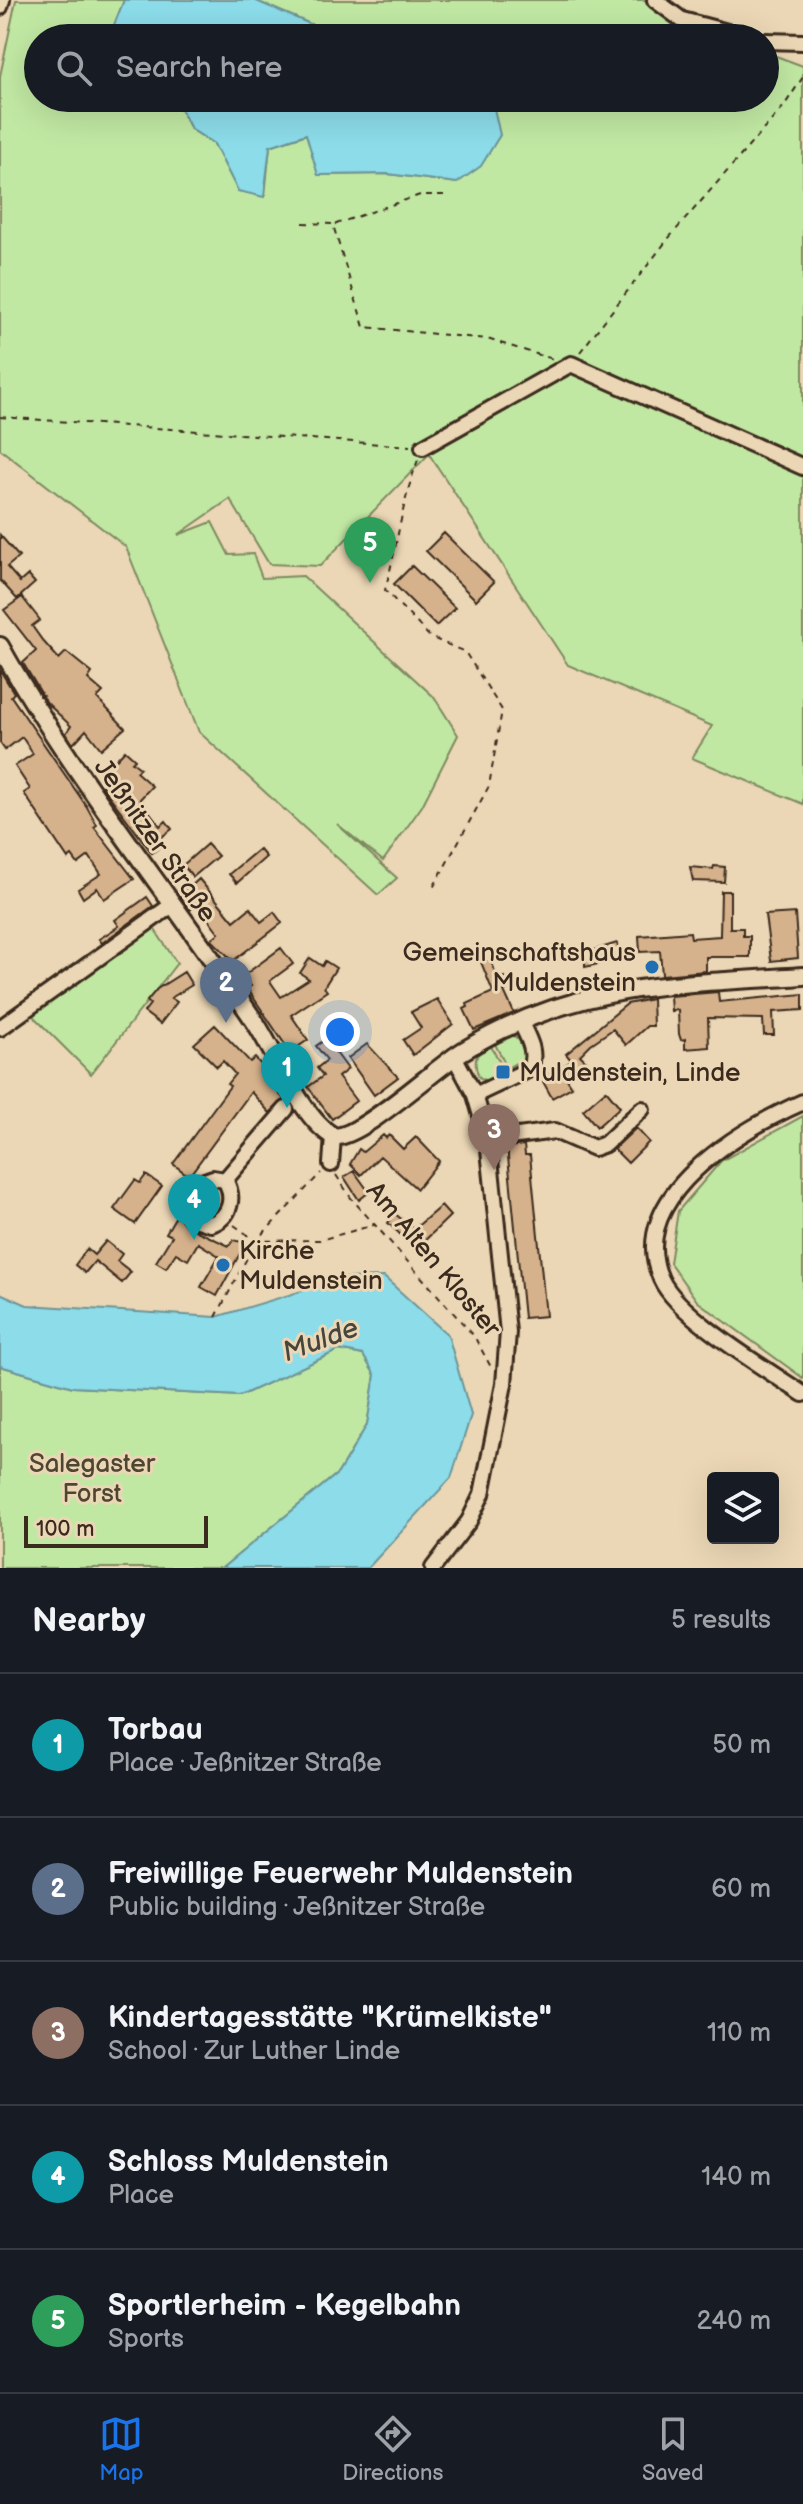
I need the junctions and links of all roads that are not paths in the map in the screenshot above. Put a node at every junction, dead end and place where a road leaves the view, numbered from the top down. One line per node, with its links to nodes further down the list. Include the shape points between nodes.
1 (2, 0): 3 (street)
2 (655, 0): 4 (street, via 682,20)
3 (0, 7)
4 (697, 24)
5 (779, 41): 6 (street)
6 (803, 42)
7 (423, 447): 8 (street, via 571,364)
8 (803, 467)
9 (0, 646): 10 (main road, Jeßnitzer Straße, via 52,735)
10 (172, 905): 13 (street); 17 (main road, Jeßnitzer Straße, via 255,1023)
11 (803, 976): 12 (main road, via 615,990)
12 (520, 1021): 14 (main road); 15 (street, via 532,1047 530,1069)
13 (0, 1028)
14 (454, 1056): 15 (street); 19 (main road, via 354,1134)
15 (475, 1095): 20 (street)
16 (803, 1102): 23 (street, via 714,1153 682,1181 663,1211 655,1244 662,1281 681,1305)
17 (291, 1104): 19 (main road, Jeßnitzer Straße); 22 (street)
18 (642, 1109): 20 (street, via 594,1148 555,1131)
19 (333, 1136): 21 (street)
20 (488, 1140): 24 (street, via 506,1301 504,1384 482,1494 461,1534)
21 (331, 1164)
22 (225, 1180): 22 (street, via 196,1183 185,1199 187,1213 211,1224 224,1217 231,1201)
23 (803, 1394)
24 (433, 1568)

